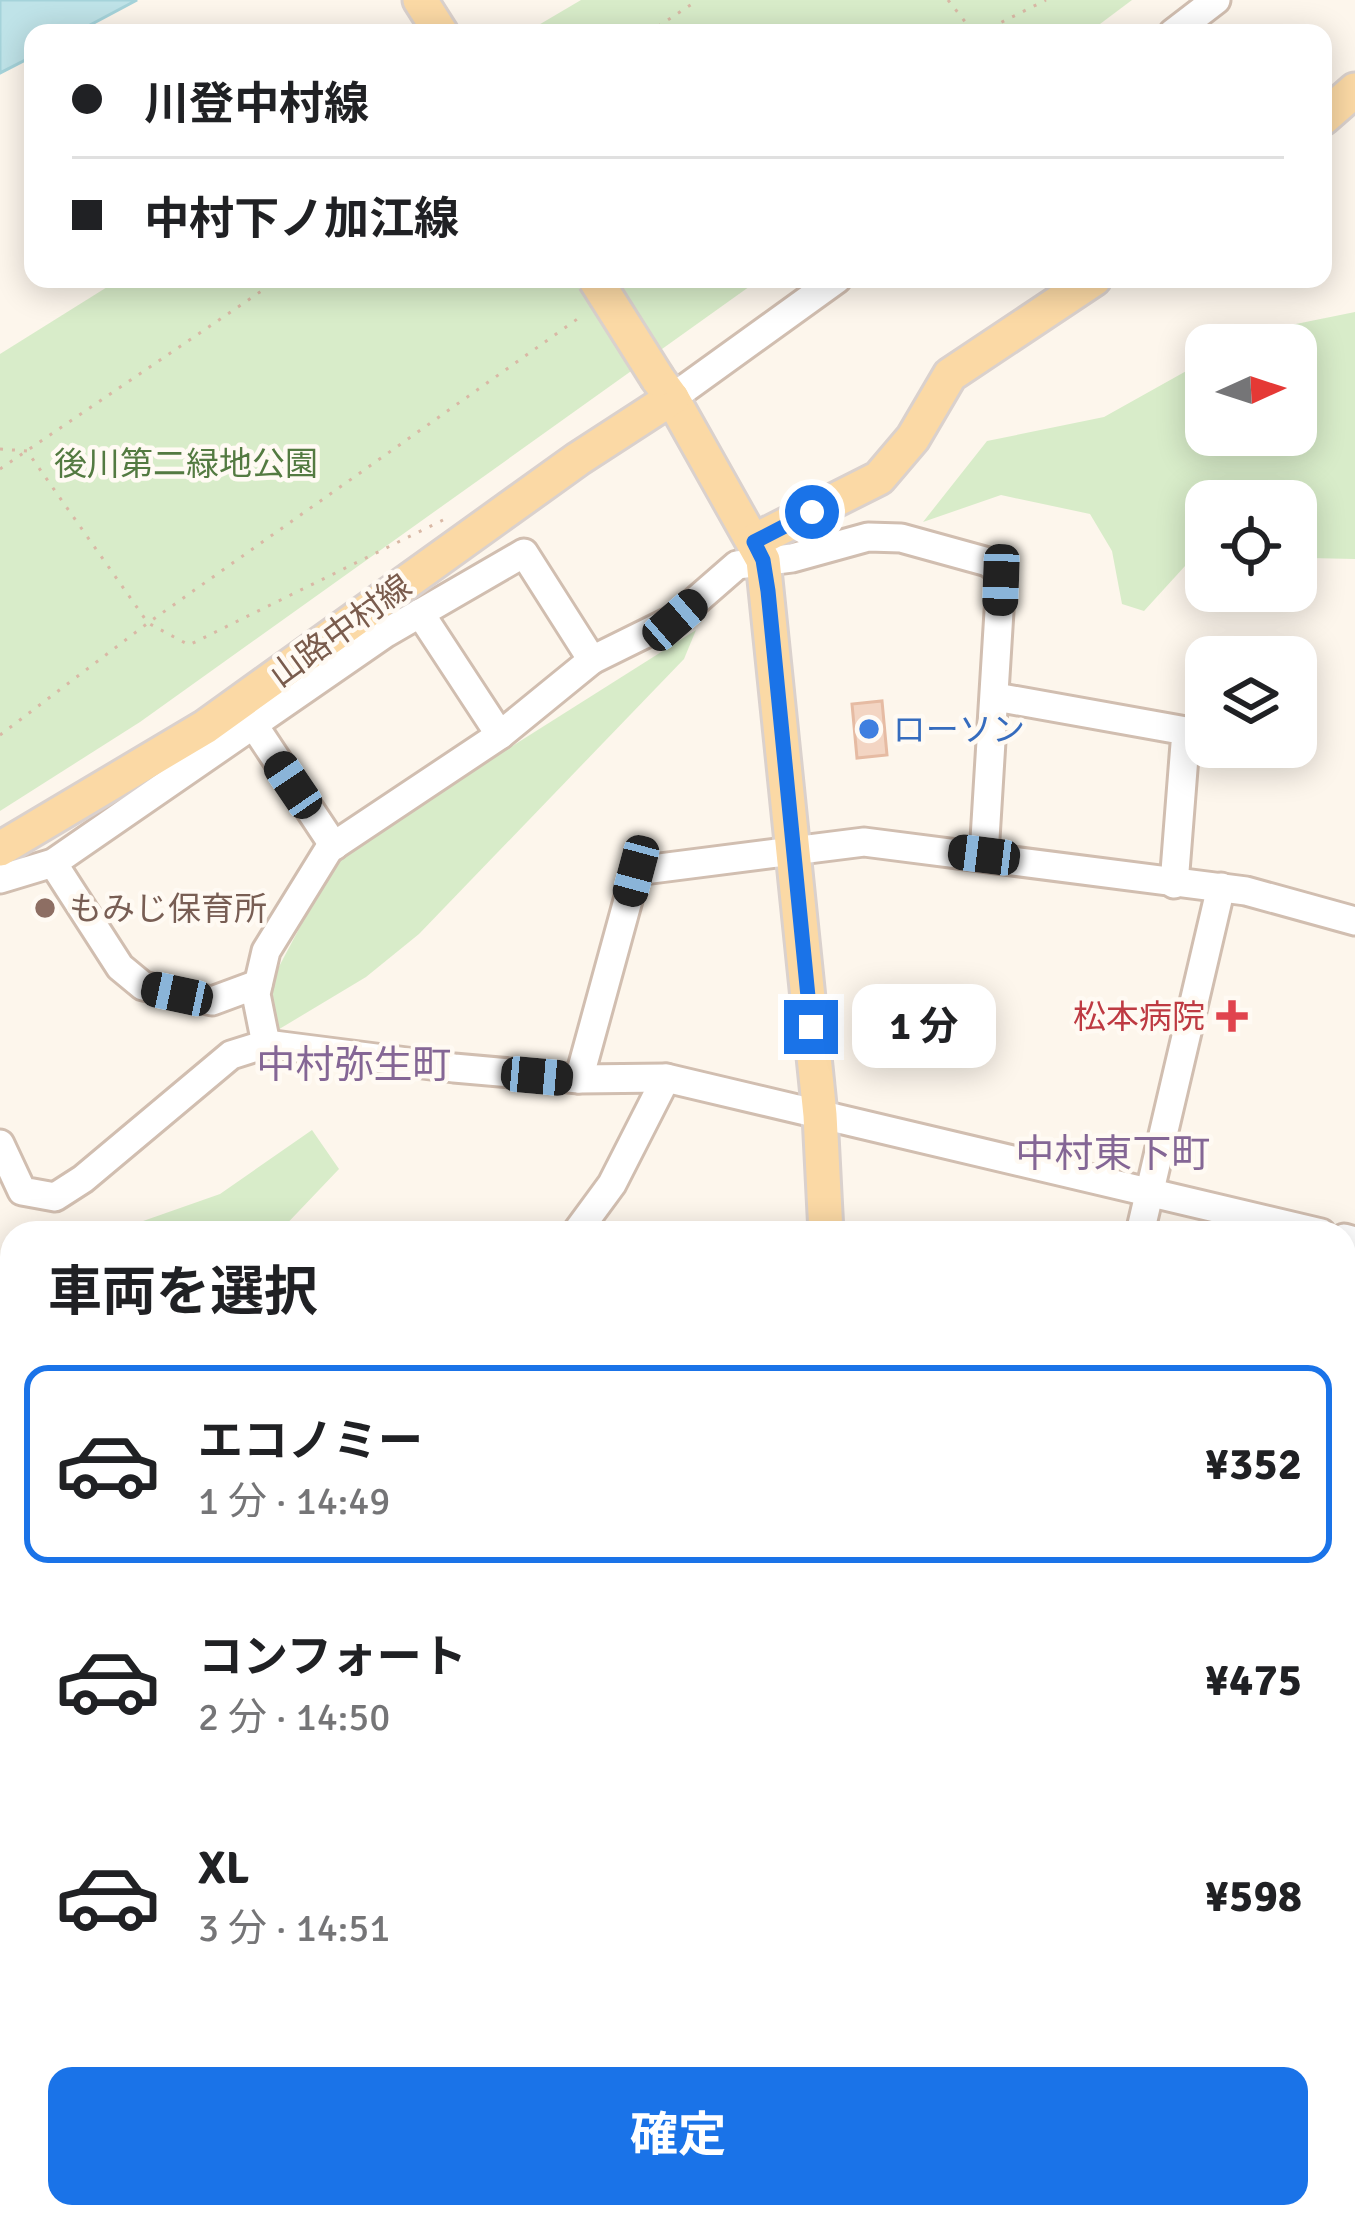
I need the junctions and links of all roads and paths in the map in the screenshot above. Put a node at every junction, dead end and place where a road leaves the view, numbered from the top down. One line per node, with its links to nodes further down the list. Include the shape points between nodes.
1 (698, 0): 5 (path)
2 (948, 0): 6 (path)
3 (1046, 0): 7 (path)
4 (1216, 0): 8 (street)
5 (662, 24)
6 (969, 24)
7 (996, 24)
8 (1185, 24)
9 (1355, 90): 10 (main road)
10 (1332, 110)
11 (266, 288): 17 (path)
12 (823, 288): 15 (street)
13 (1080, 288): 20 (main road, via 950,375 879,478)
14 (595, 293): 15 (main road, bridge); 22 (path)
15 (665, 388): 20 (main road); 29 (main road, 山路中村線, via 205,727)
16 (0, 449): 17 (path)
17 (27, 451): 18 (path); 22 (path)
18 (0, 469)
19 (452, 516): 22 (path, via 189,645)
20 (759, 551): 23 (street, via 675,620); 24 (street, via 791,558 868,537 901,538 988,562 1001,580); 30 (main road)
21 (420, 614): 23 (street, via 524,553); 25 (street); 27 (street)
22 (148, 623): 26 (path)
23 (592, 660): 27 (street)
24 (996, 697): 31 (street); 34 (street, via 1186,731)
25 (253, 724): 28 (street); 32 (street)
26 (0, 735)
27 (500, 736): 28 (street)
28 (334, 846): 37 (street, via 266,951)
29 (0, 849)
30 (792, 850): 31 (street, via 865,842); 40 (street, via 636,871); 41 (main road)
31 (984, 855): 34 (street)
32 (53, 863): 33 (street); 37 (street, via 120,967 143,986 212,1001)
33 (0, 879)
34 (1174, 884): 35 (street)
35 (1222, 887): 36 (street); 43 (street)
36 (1355, 921)
37 (258, 985): 38 (street)
38 (266, 1044): 40 (street); 42 (street, via 231,1055 55,1197 22,1191)
39 (666, 1078): 40 (street); 41 (street); 44 (street)
40 (579, 1079)
41 (820, 1115): 43 (street); 45 (main road)
42 (0, 1144)
43 (1149, 1193): 46 (street); 47 (street)
44 (585, 1221)
45 (825, 1221)
46 (1143, 1221)
47 (1269, 1221)

